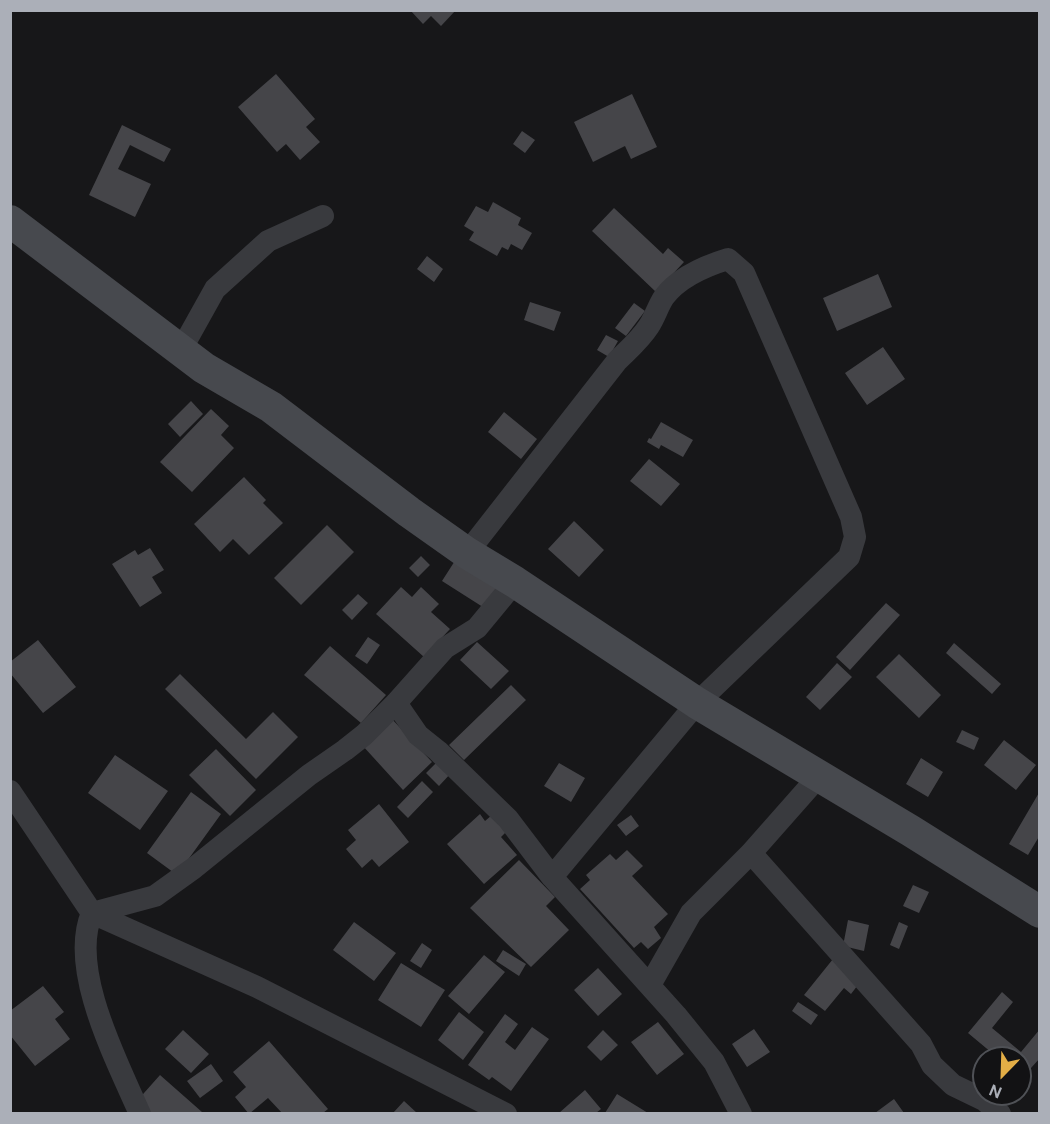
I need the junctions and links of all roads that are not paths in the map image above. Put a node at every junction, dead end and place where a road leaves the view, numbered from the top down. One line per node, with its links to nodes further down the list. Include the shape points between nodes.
1 (323, 216): 3 (street, via 268,241 215,289)
2 (10, 221): 3 (street)
3 (181, 350): 4 (street, via 271,407)
4 (467, 553): 5 (street); 7 (street, via 617,361 649,326 665,296 704,267 728,259 749,283 851,517 855,537 849,557)
5 (515, 582): 6 (street, via 477,628 445,648); 7 (street)
6 (396, 703): 12 (street, via 418,735 508,819); 14 (street, via 345,750 155,896)
7 (696, 703): 8 (street); 12 (street)
8 (819, 776): 11 (street); 13 (street)
9 (10, 791): 10 (street)
10 (17, 807): 14 (street)
11 (751, 853): 15 (street, via 691,913); 19 (street, via 921,1044 932,1065 953,1085)
12 (552, 877): 15 (street)
13 (1040, 912)
14 (92, 913): 16 (street, via 87,925 86,966 102,1026); 17 (street, via 258,987)
15 (650, 986): 18 (street, via 714,1062)
16 (140, 1113)
17 (504, 1113)
18 (741, 1113)
19 (1000, 1113)

